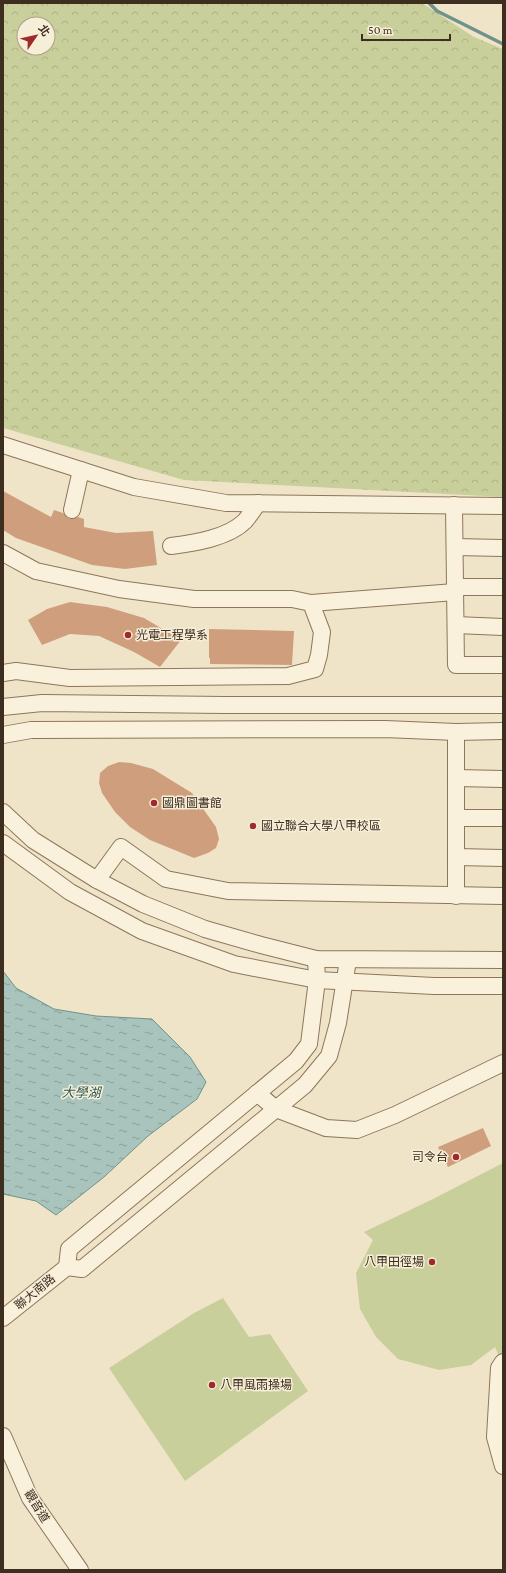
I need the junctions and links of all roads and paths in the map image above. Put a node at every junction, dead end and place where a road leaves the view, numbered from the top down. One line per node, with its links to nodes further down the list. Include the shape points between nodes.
1 (3, 445): 2 (street)
2 (81, 470): 3 (street, via 134,487 226,503); 6 (street)
3 (258, 503): 4 (street); 7 (street, via 244,522 222,535 197,543)
4 (454, 506): 5 (street); 8 (street)
5 (503, 506)
6 (72, 510)
7 (171, 546)
8 (455, 547): 9 (street); 12 (street)
9 (503, 548)
10 (3, 554): 13 (street, via 36,571 119,589 194,599 292,599)
11 (503, 587): 12 (street)
12 (456, 589): 13 (street); 14 (street)
13 (311, 603): 17 (street, via 322,632 315,669 288,676 70,678 16,671)
14 (456, 625): 15 (street); 16 (street, via 456,666)
15 (503, 627)
16 (503, 665)
17 (3, 673)
18 (503, 705): 19 (street, via 42,703)
19 (3, 707)
20 (503, 731): 21 (street)
21 (456, 732): 22 (street, via 385,729 39,730); 23 (street)
22 (3, 735)
23 (456, 778): 24 (street); 26 (street)
24 (503, 779)
25 (3, 812): 31 (street, via 33,840)
26 (456, 818): 27 (street); 29 (street)
27 (503, 818)
28 (3, 843): 37 (street, via 70,892 142,931 234,964)
29 (456, 856): 30 (street); 32 (street)
30 (503, 858)
31 (97, 880): 32 (street, via 121,846 166,879 228,891); 34 (street, via 143,904 205,928)
32 (456, 896): 33 (street)
33 (503, 896)
34 (316, 959): 35 (street); 37 (street)
35 (348, 960): 36 (street); 38 (street)
36 (503, 960)
37 (317, 980): 38 (street); 41 (street, via 309,1044 296,1062)
38 (345, 982): 39 (street); 42 (street, via 338,1023 328,1056 305,1085)
39 (503, 986)
40 (503, 1063): 42 (street, via 357,1130 326,1128)
41 (258, 1093): 42 (street); 43 (street, via 69,1249)
42 (276, 1109): 43 (street, via 82,1268)
43 (67, 1266): 44 (street, 聯大南路)
44 (3, 1318)
45 (503, 1362): 47 (street, via 499,1368 496,1437)
46 (3, 1436): 48 (street, 觀音道, via 30,1498)
47 (503, 1466)
48 (80, 1570)

